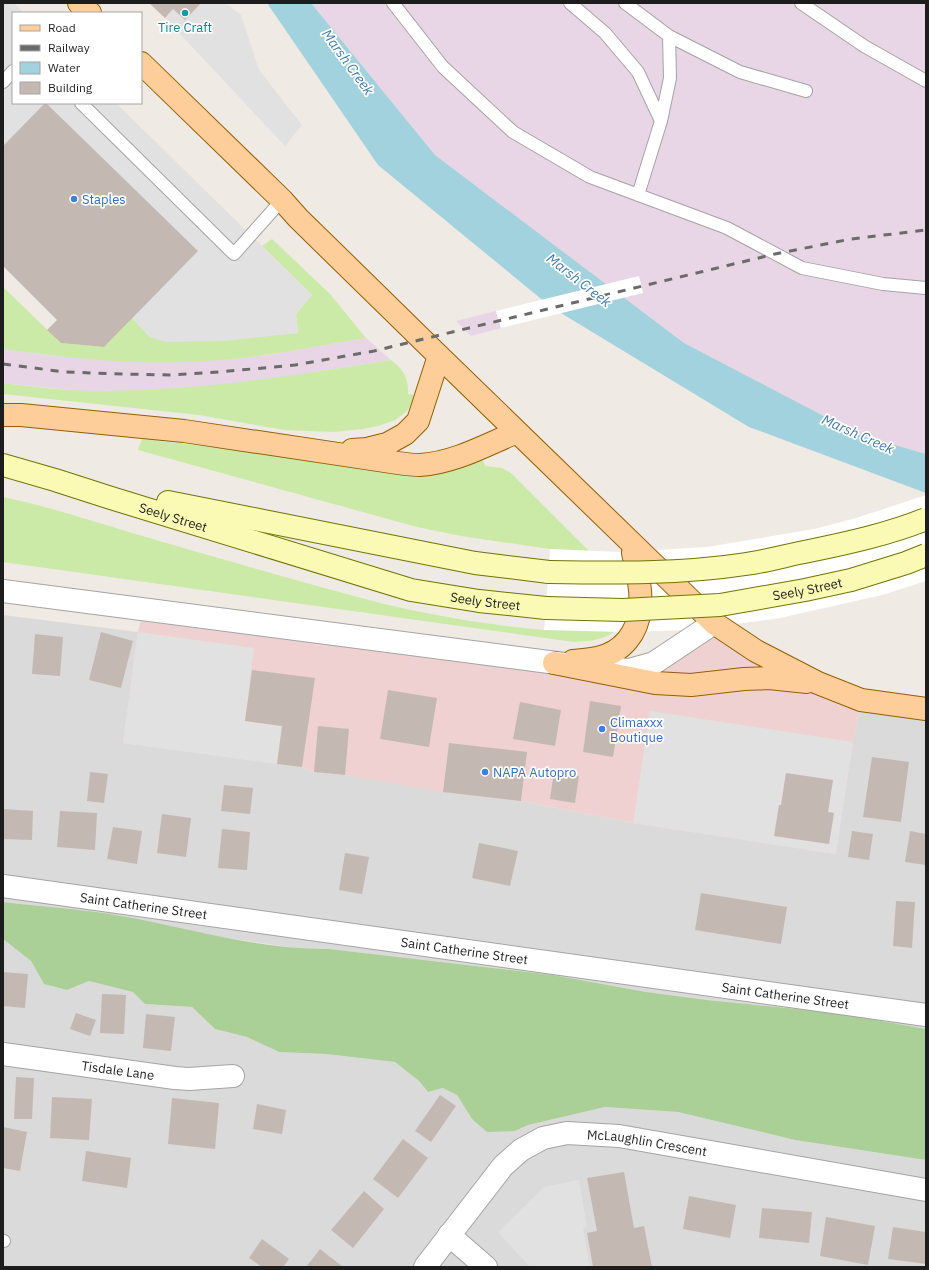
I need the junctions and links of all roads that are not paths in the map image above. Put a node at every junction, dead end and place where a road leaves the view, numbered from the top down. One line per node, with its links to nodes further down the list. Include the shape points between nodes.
1 (79, 3): 6 (main road)
2 (393, 3): 15 (lane, via 443,67 513,132 590,177)
3 (570, 3): 14 (lane, via 605,33 638,72)
4 (625, 3): 7 (lane)
5 (801, 3): 10 (lane, via 864,46)
6 (89, 12)
7 (670, 36): 12 (lane, via 740,72); 14 (lane, via 670,78)
8 (142, 64): 16 (main road)
9 (12, 72): 11 (lane)
10 (926, 81)
11 (3, 82)
12 (806, 91)
13 (82, 104): 16 (lane, via 234,254)
14 (661, 121): 15 (lane)
15 (638, 195): 17 (lane, via 727,228 802,268 883,284)
16 (282, 200): 18 (main road)
17 (926, 288)
18 (439, 356): 20 (main road); 21 (main road, via 418,421 405,434 387,444 367,449)
19 (3, 415): 21 (main road, via 29,415 184,431)
20 (517, 432): 21 (main road, via 455,458 419,465); 25 (main road)
21 (327, 452)
22 (3, 465): 23 (main road, Seely Street)
23 (55, 480): 24 (main road, Seely Street, bridge, via 475,563 548,572 621,573 694,570 747,564 838,545); 26 (main road, Seely Street, bridge, via 411,590 479,602 546,608 623,610 720,604 851,580)
24 (926, 519)
25 (631, 543): 28 (main road); 29 (main road, via 639,582 640,608 636,627 628,641 617,651 598,658)
26 (926, 555)
27 (3, 591): 29 (street)
28 (714, 623): 29 (street, via 654,663 629,670); 30 (main road, via 756,651)
29 (554, 663): 30 (main road, via 655,683 691,685 769,678)
30 (818, 683): 31 (main road, via 861,700)
31 (926, 709)
32 (3, 886): 33 (street, Saint Catherine Street)
33 (926, 1015)
34 (3, 1054): 35 (street, Tisdale Lane, via 175,1078)
35 (233, 1076)
36 (926, 1190): 37 (street, McLaughlin Crescent, via 619,1136 567,1133 543,1138 521,1150 503,1166)
37 (449, 1235): 38 (street, McLaughlin Crescent); 39 (street)
38 (425, 1267)
39 (486, 1267)

